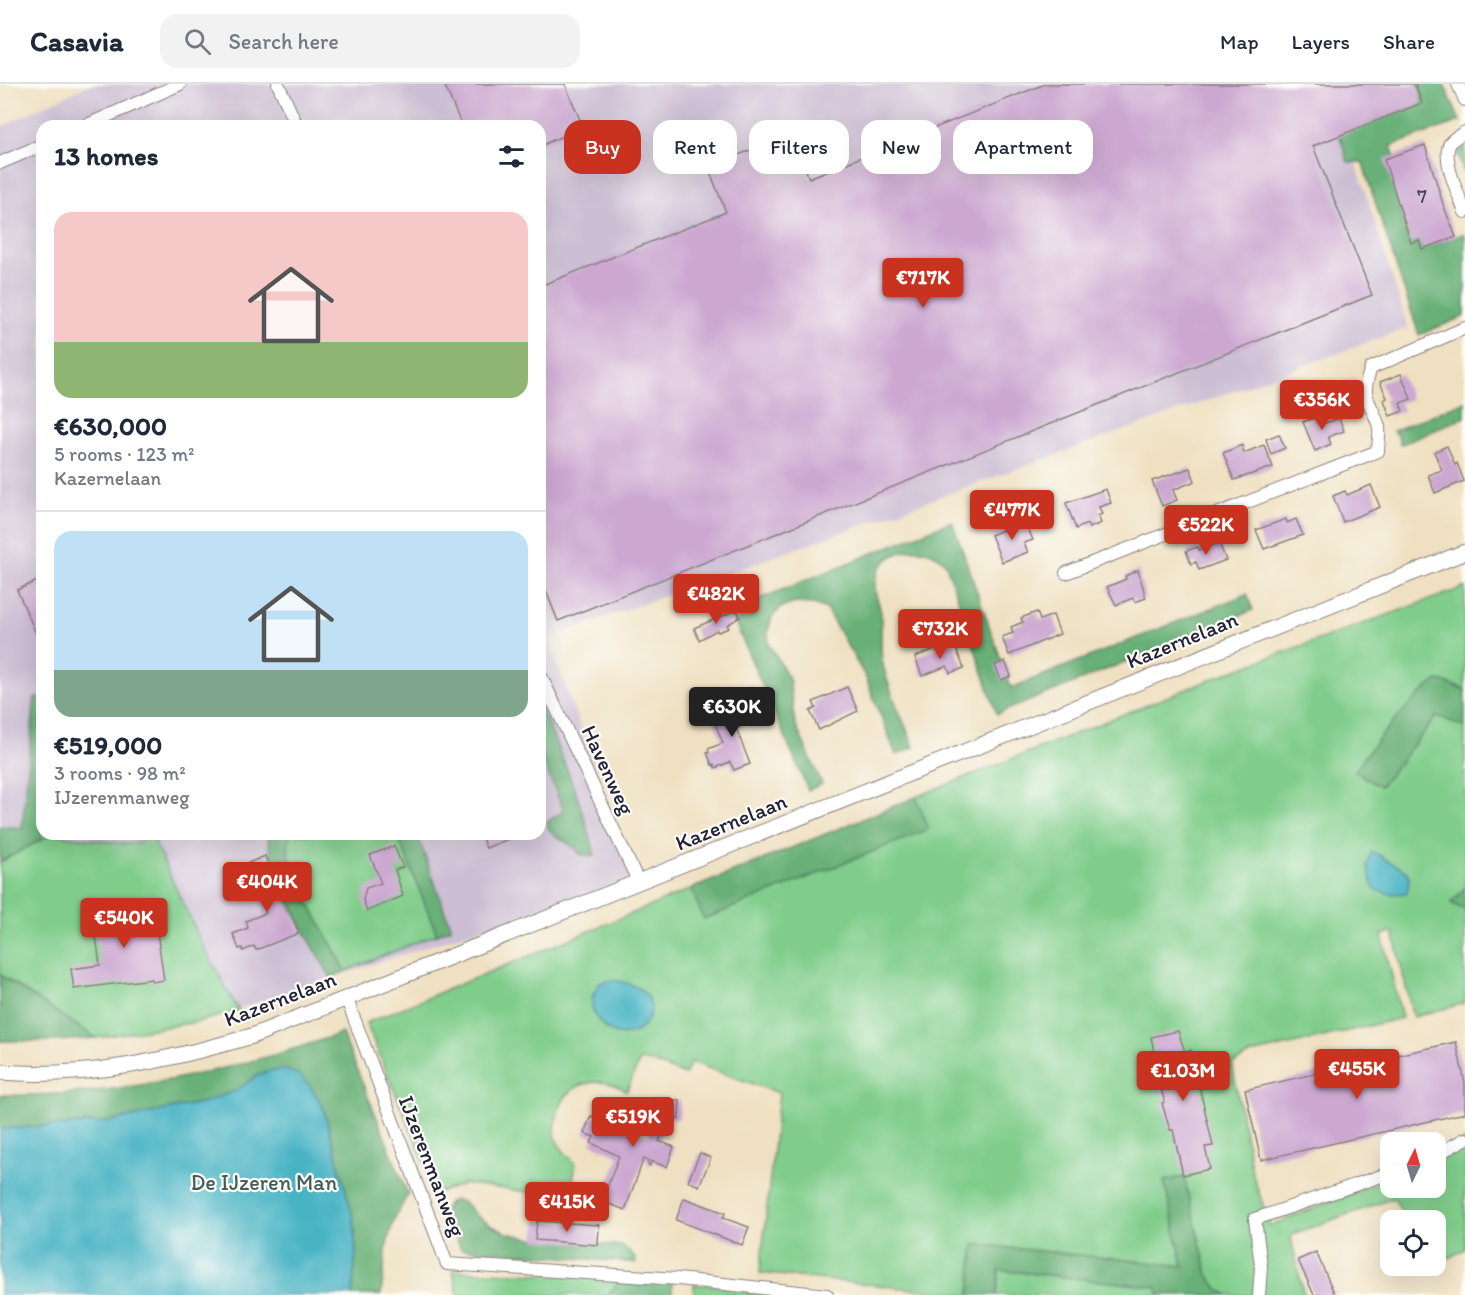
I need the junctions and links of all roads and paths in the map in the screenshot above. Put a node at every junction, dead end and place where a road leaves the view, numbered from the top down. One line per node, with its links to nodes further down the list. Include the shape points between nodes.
1 (180, 84): 5 (street)
2 (278, 84): 6 (street)
3 (1458, 84): 4 (street)
4 (1465, 100)
5 (99, 120)
6 (294, 120)
7 (1465, 132): 10 (street, via 1451,140 1447,162)
8 (36, 148): 9 (street)
9 (0, 163)
10 (1465, 212)
11 (1465, 328): 13 (street, via 1371,368 1365,384 1379,430 1378,452)
12 (1465, 552): 15 (street, Kazernelaan)
13 (1066, 573)
14 (546, 687): 15 (street, Havenweg)
15 (639, 883): 16 (street, Kazernelaan)
16 (346, 998): 17 (street, Kazernelaan, via 252,1036 193,1053 90,1071); 21 (street, IJzerenmanweg, via 447,1264 678,1279)
17 (0, 1072)
18 (1465, 1139): 19 (street)
19 (1446, 1149)
20 (1380, 1176): 22 (street, via 1255,1219 1261,1266)
21 (827, 1295)
22 (1259, 1295)

